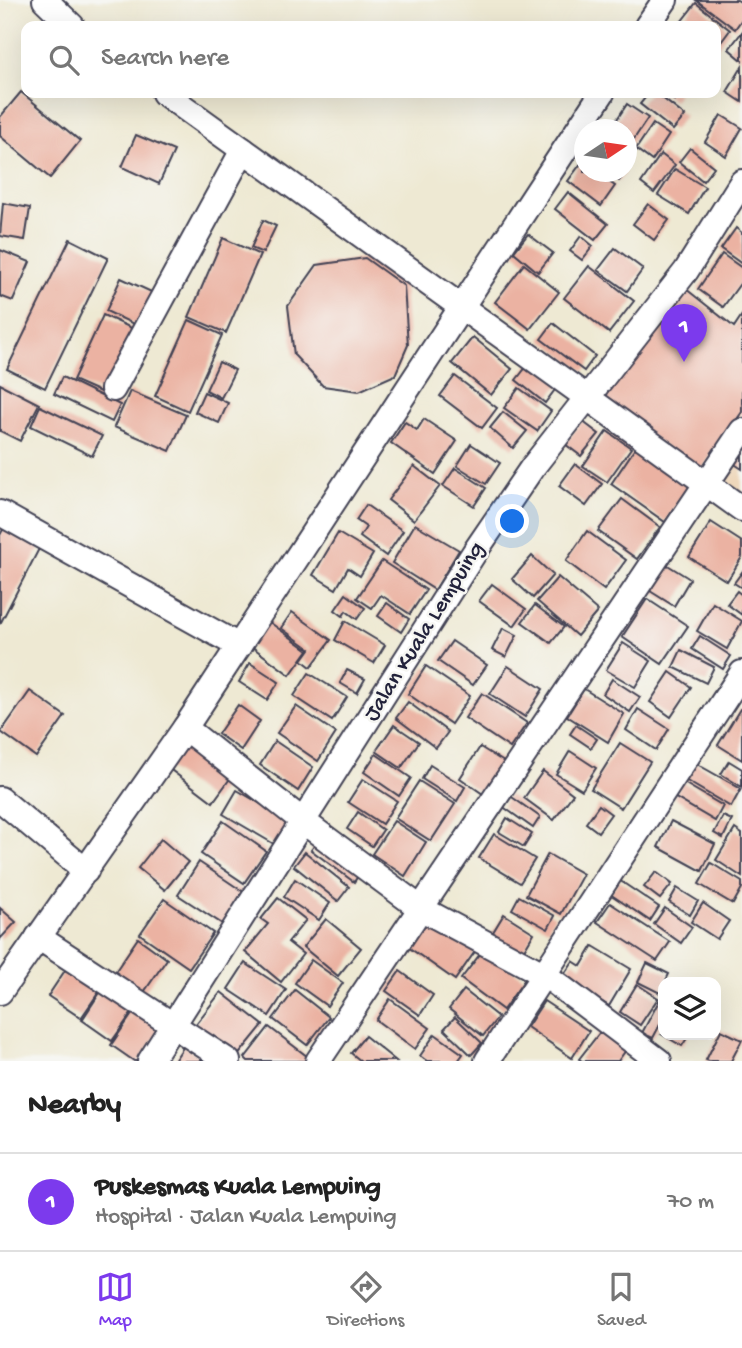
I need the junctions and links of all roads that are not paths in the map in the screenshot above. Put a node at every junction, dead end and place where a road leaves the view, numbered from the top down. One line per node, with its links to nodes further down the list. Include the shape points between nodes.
1 (45, 0): 3 (street)
2 (665, 0): 4 (street)
3 (67, 21)
4 (650, 21)
5 (171, 98): 7 (street)
6 (599, 98): 9 (street)
7 (243, 150): 9 (street); 10 (street)
8 (742, 182): 11 (street, Jalan Kuala Lempuing, via 686,271)
9 (462, 307): 11 (street); 16 (street)
10 (113, 389)
11 (587, 396): 13 (street); 20 (street, Jalan Kuala Lempuing, via 474,553)
12 (742, 431): 13 (street)
13 (706, 483): 14 (street); 22 (street)
14 (742, 509)
15 (0, 513): 16 (street)
16 (239, 646): 18 (street)
17 (742, 673): 24 (street)
18 (185, 729): 20 (street); 21 (street)
19 (0, 799): 21 (street)
20 (304, 822): 22 (street); 26 (street, Jalan Kuala Lempuing)
21 (86, 870): 23 (street)
22 (420, 908): 24 (street); 29 (street)
23 (38, 937): 25 (street); 26 (street)
24 (545, 975): 30 (street); 31 (street)
25 (0, 992)
26 (173, 1027): 27 (street, Jalan Kuala Lempuing); 28 (street)
27 (150, 1061)
28 (228, 1061)
29 (318, 1061)
30 (488, 1061)
31 (659, 1061)

